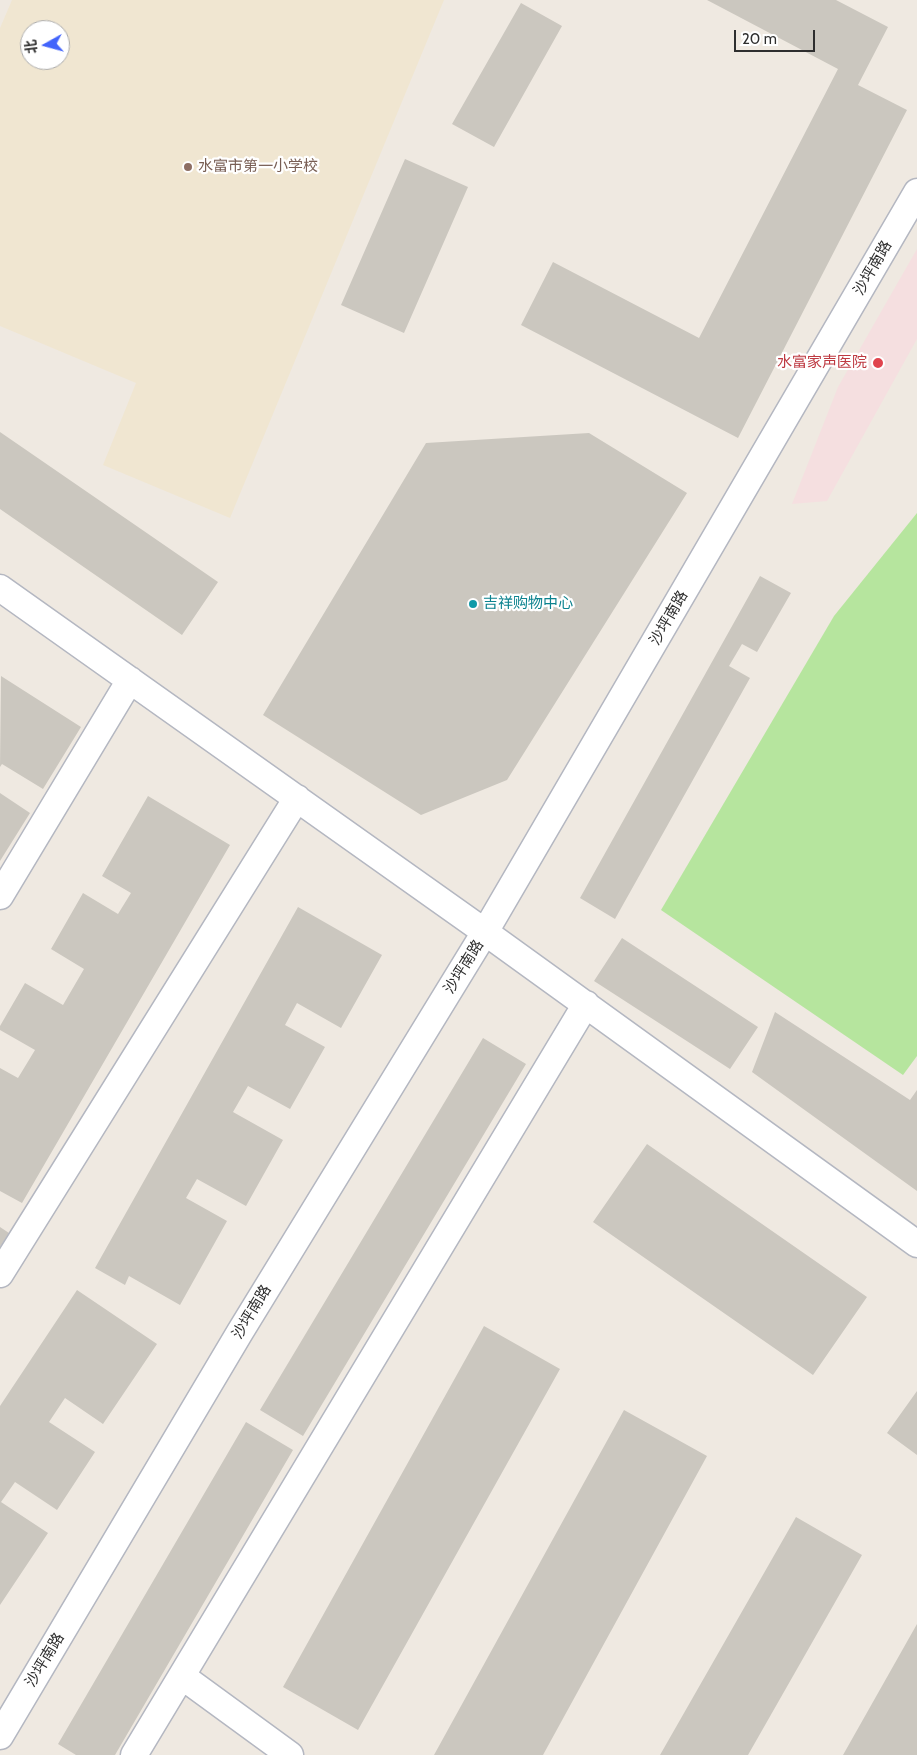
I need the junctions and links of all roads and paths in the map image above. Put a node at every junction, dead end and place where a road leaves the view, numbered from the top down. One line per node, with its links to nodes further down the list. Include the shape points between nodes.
1 (917, 192): 6 (street, 沙坪南路)
2 (0, 588): 3 (street)
3 (130, 680): 4 (street); 5 (street)
4 (297, 798): 6 (street); 9 (street)
5 (0, 896)
6 (485, 932): 7 (street); 11 (street, 沙坪南路, via 245,1324)
7 (586, 1004): 8 (street); 14 (street)
8 (917, 1244)
9 (0, 1274)
10 (190, 1682): 15 (street)
11 (0, 1736)
12 (0, 1750): 13 (street)
13 (7, 1755)
14 (134, 1755)
15 (290, 1755)

